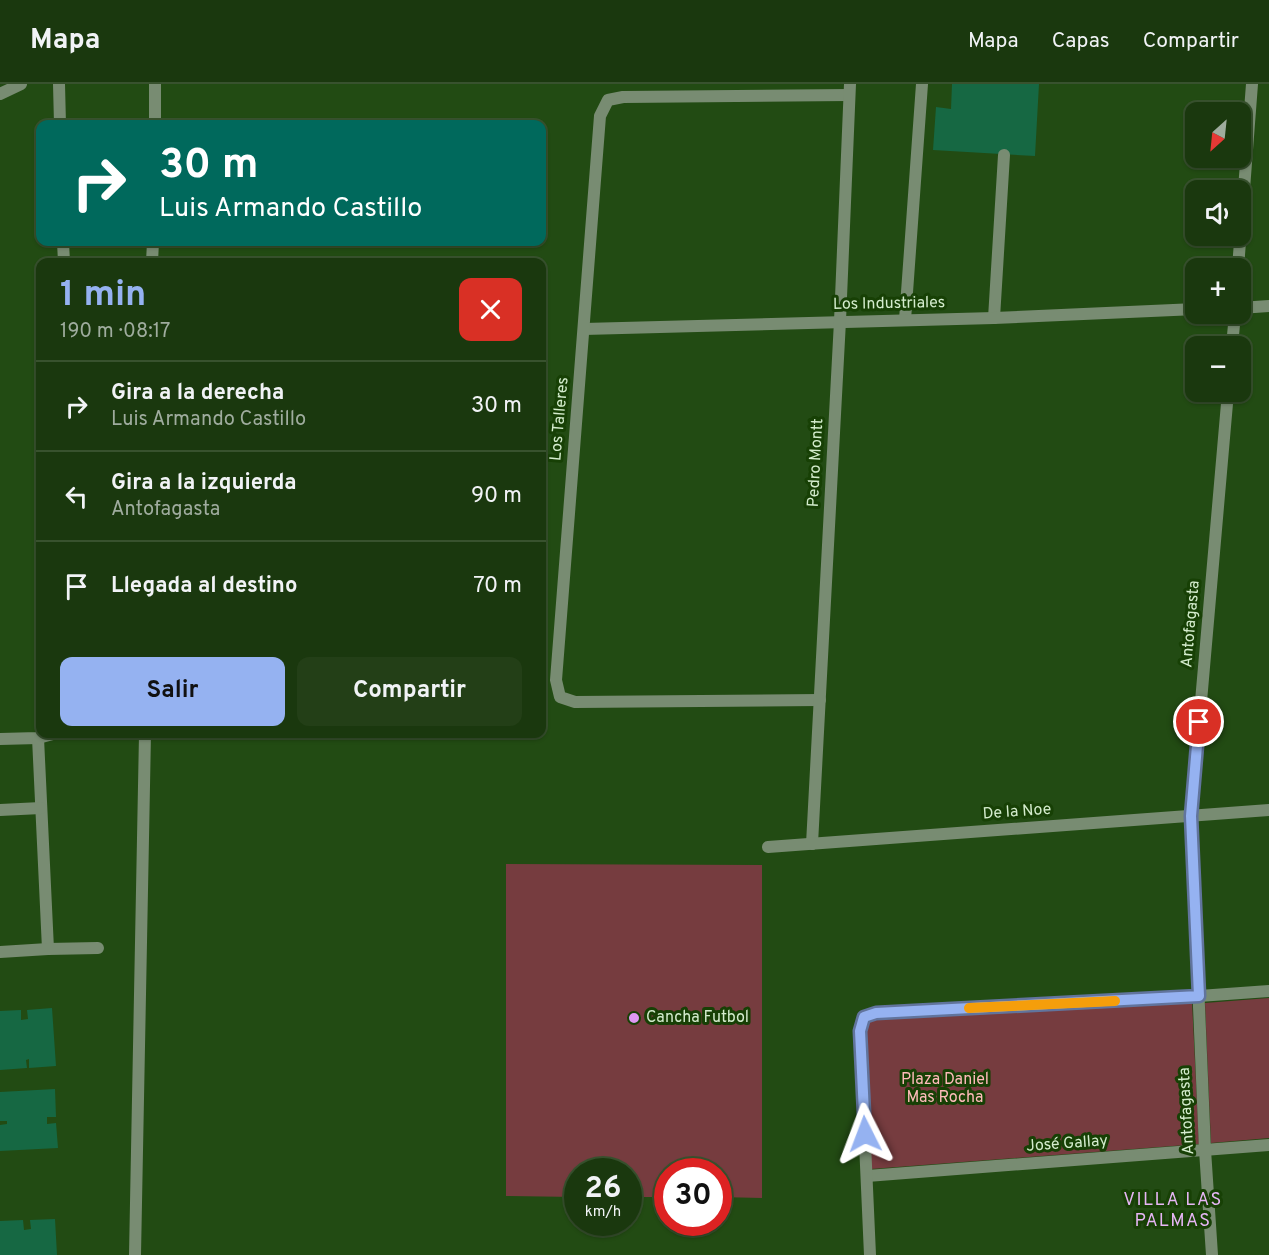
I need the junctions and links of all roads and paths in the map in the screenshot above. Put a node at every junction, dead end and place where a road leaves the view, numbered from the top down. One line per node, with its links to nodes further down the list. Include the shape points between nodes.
1 (21, 84): 7 (street)
2 (59, 84): 8 (street)
3 (155, 84): 9 (street)
4 (922, 84): 16 (street)
5 (1252, 84): 11 (street)
6 (850, 90): 17 (street, Pedro Montt); 18 (street, Los Talleres, via 608,100 600,116)
7 (0, 94)
8 (60, 120)
9 (155, 120)
10 (1004, 155): 15 (street)
11 (1239, 258)
12 (1269, 306): 13 (street)
13 (1251, 307)
14 (1185, 309): 15 (street, Los Industriales)
15 (994, 318): 16 (street, Los Industriales)
16 (905, 320): 17 (street, Los Industriales)
17 (840, 321): 18 (street, Los Industriales); 20 (street, Pedro Montt)
18 (584, 329): 20 (street, Los Talleres, via 556,680 560,697 575,702)
19 (1227, 402): 27 (street, Antofagasta)
20 (820, 700): 28 (street, Pedro Montt)
21 (38, 738): 23 (street); 24 (street)
22 (145, 738): 38 (street)
23 (0, 739)
24 (41, 808): 25 (street); 31 (street)
25 (0, 810)
26 (1269, 810): 27 (street, De la Noe)
27 (1191, 816): 28 (street, De la Noe); 34 (street, Antofagasta)
28 (812, 844): 29 (street, De la Noe)
29 (768, 847)
30 (98, 948): 31 (street)
31 (48, 949): 32 (street)
32 (0, 952)
33 (1269, 991): 34 (street)
34 (1199, 996): 36 (street, Antofagasta); 37 (street, via 888,1012 864,1017 860,1031)
35 (1269, 1145): 36 (street, José Gallay)
36 (1205, 1150): 37 (street, José Gallay); 40 (street, Antofagasta)
37 (867, 1176): 39 (street)
38 (135, 1255)
39 (870, 1255)
40 (1212, 1255)

